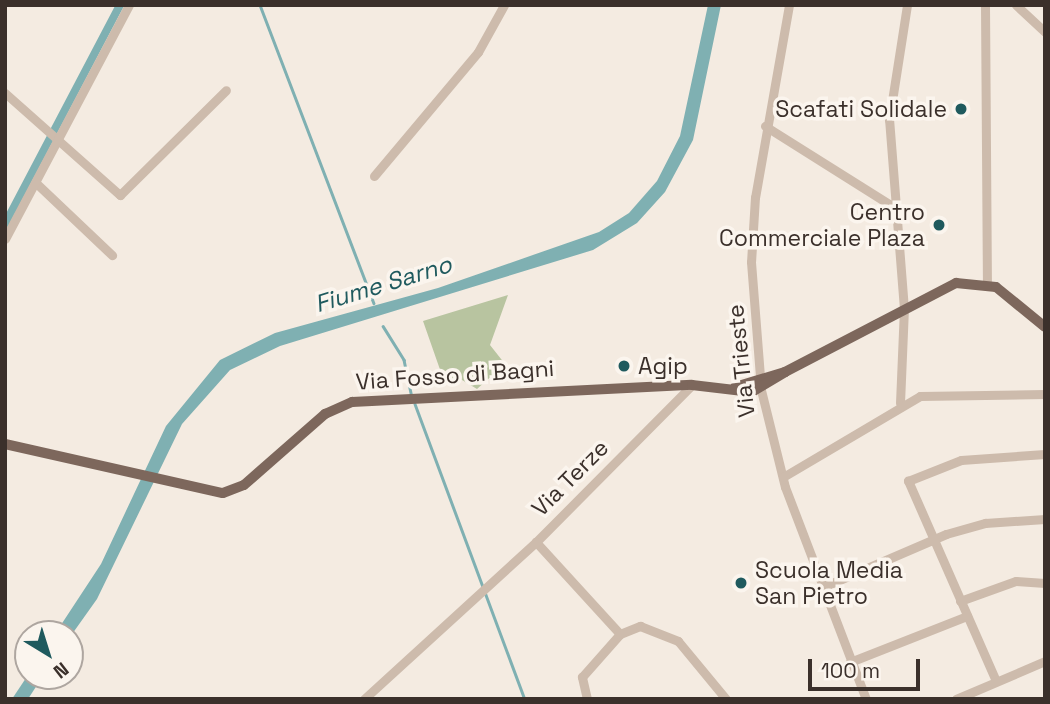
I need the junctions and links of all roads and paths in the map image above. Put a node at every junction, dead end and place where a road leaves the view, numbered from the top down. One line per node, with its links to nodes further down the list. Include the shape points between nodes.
1 (129, 5): 11 (street)
2 (504, 5): 12 (street, via 478,52)
3 (789, 5): 10 (street, Via Trieste)
4 (907, 5): 14 (street, via 890,106)
5 (985, 5): 17 (street)
6 (1016, 5): 7 (street)
7 (1045, 32)
8 (226, 90): 11 (street, via 126,194)
9 (5, 93): 11 (street)
10 (765, 126): 14 (street); 22 (street, Via Trieste, via 751,262)
11 (58, 140): 13 (street)
12 (374, 176)
13 (36, 183): 15 (street); 16 (street)
14 (892, 206): 18 (street)
15 (5, 239)
16 (112, 255)
17 (988, 283): 18 (main road, via 950,285); 19 (main road)
18 (904, 309): 20 (street); 22 (main road)
19 (1045, 327)
20 (905, 382): 24 (street); 25 (street)
21 (692, 385): 22 (main road, Via Fosso di Bagni); 26 (main road, Via Fosso di Bagni, via 412,398 334,408 244,485 223,493); 31 (street, Via Terze)
22 (760, 385): 28 (street, Via Trieste)
23 (1045, 394): 24 (street)
24 (920, 396): 25 (street)
25 (900, 403): 28 (street)
26 (5, 444)
27 (1045, 454): 30 (street, via 961,460 908,481)
28 (783, 477): 33 (street, Via Trieste)
29 (1045, 519): 30 (street, via 985,523)
30 (932, 539): 33 (street); 34 (street)
31 (536, 542): 36 (street, Via Terze); 40 (street, via 480,588)
32 (1045, 583): 34 (street, via 1016,581)
33 (823, 587): 38 (street, Via Trieste)
34 (960, 601): 35 (street)
35 (967, 616): 38 (street); 39 (street)
36 (620, 634): 41 (street, via 582,677); 42 (street, via 639,626 670,636)
37 (1045, 661): 39 (street)
38 (850, 662): 43 (street, Via Trieste)
39 (996, 681): 44 (street)
40 (364, 699)
41 (587, 699)
42 (726, 699)
43 (866, 699)
44 (956, 699)

